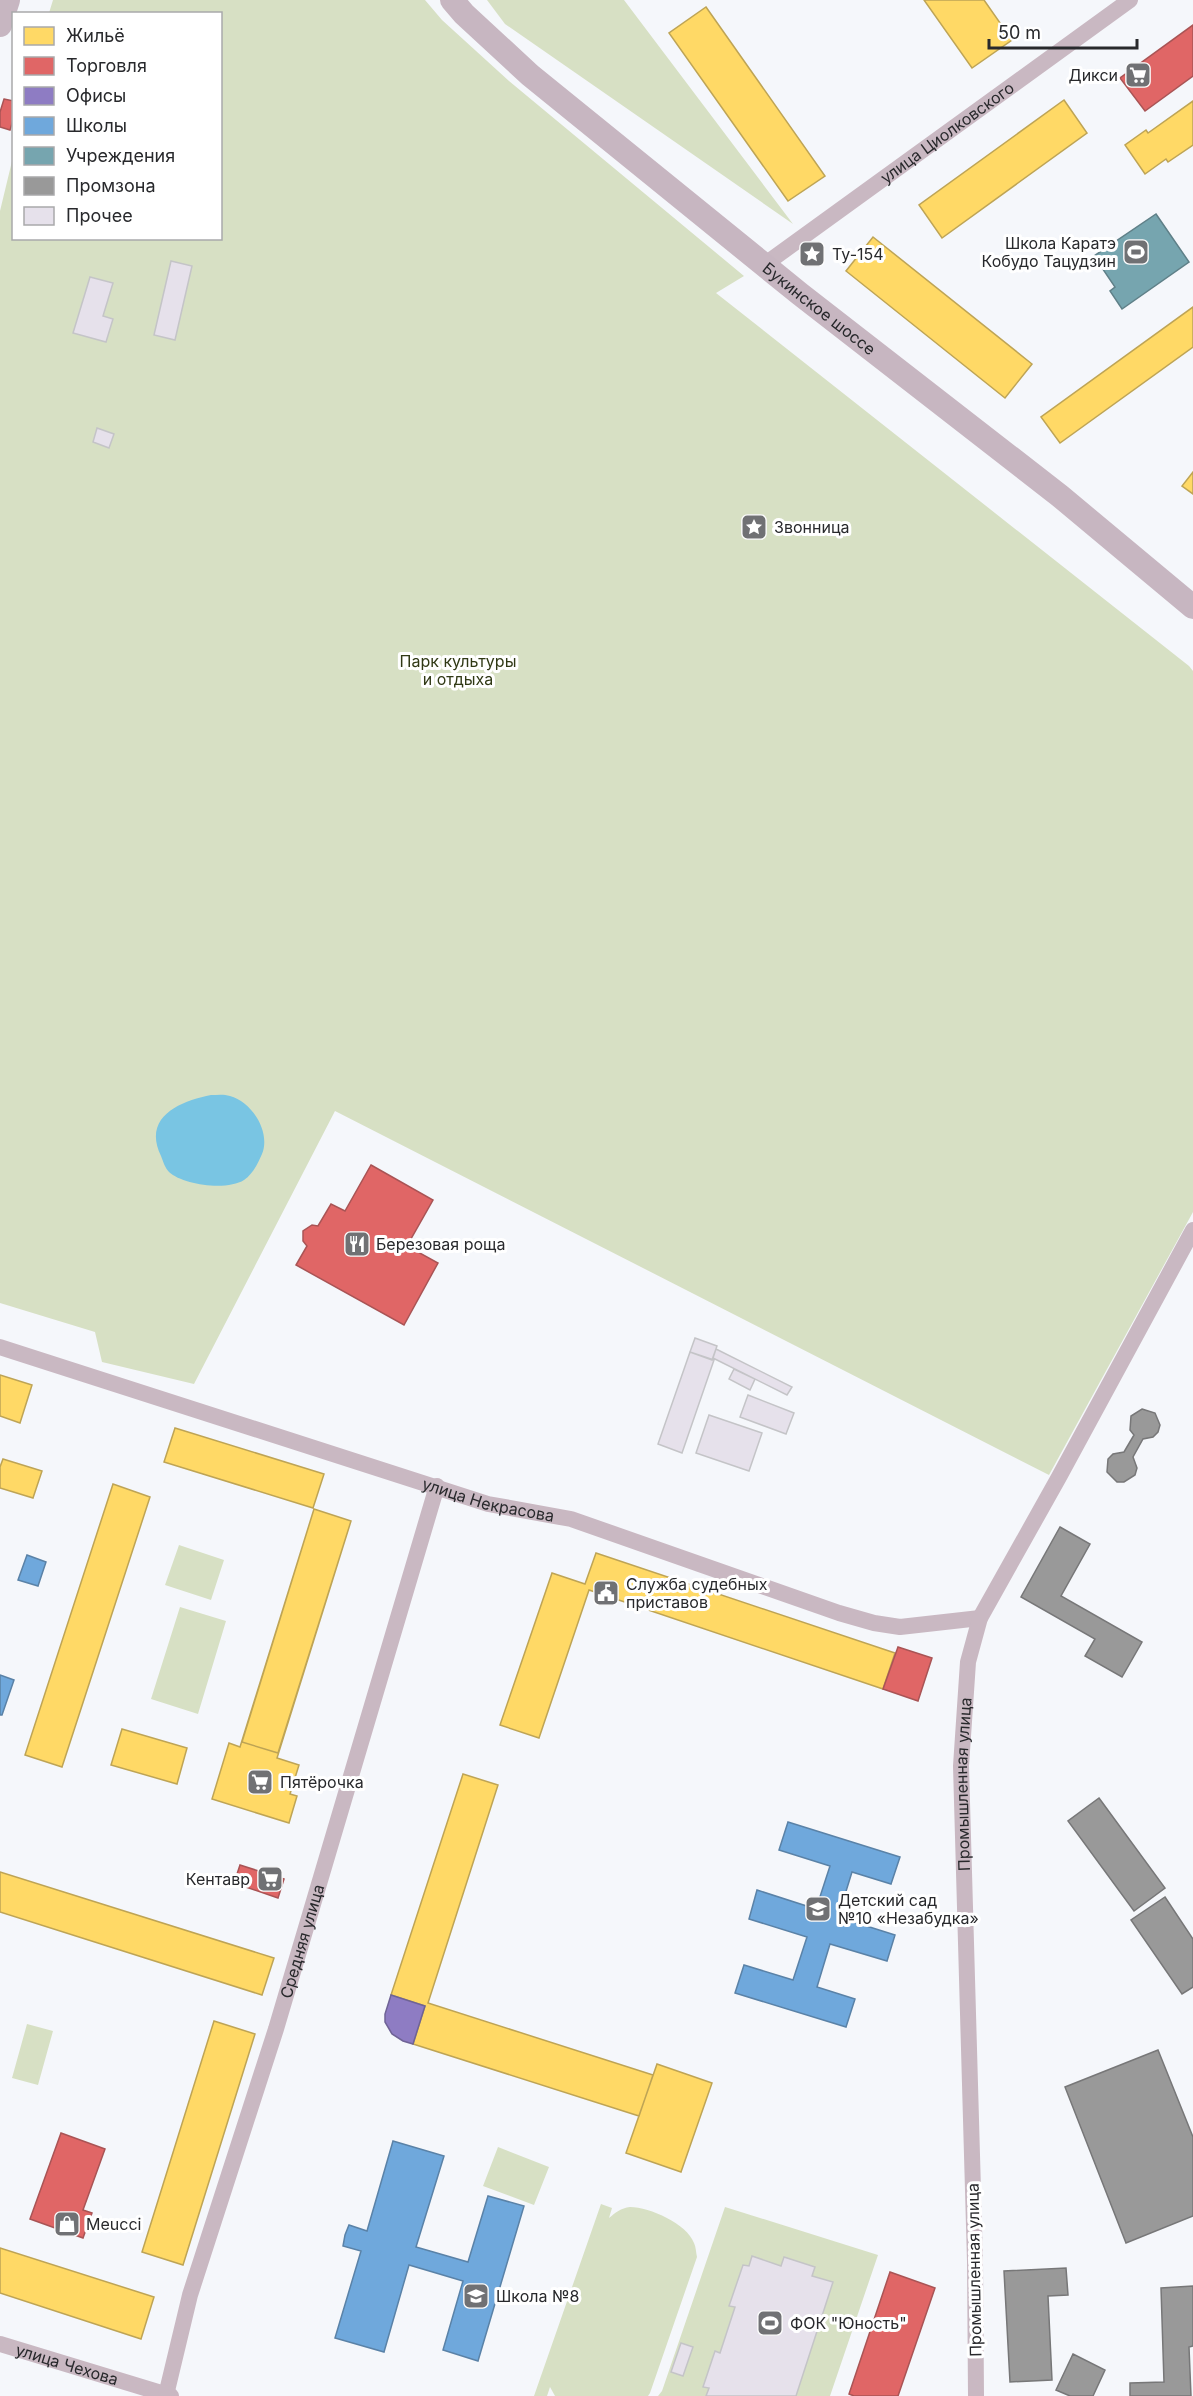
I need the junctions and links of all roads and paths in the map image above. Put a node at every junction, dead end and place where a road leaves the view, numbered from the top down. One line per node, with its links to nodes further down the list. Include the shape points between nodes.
1 (8, 0): 4 (main road)
2 (452, 0): 5 (main road, Букинское шоссе, via 530,75)
3 (1130, 0): 5 (street, улица Циолковского)
4 (0, 25)
5 (764, 265): 6 (main road, Букинское шоссе, via 1060,496)
6 (1193, 607)
7 (1193, 1230): 10 (street, Промышленная улица)
8 (0, 1347): 9 (street, улица Некрасова)
9 (437, 1486): 10 (street, улица Некрасова, via 496,1506 571,1519 874,1623 900,1627); 12 (street, Средняя улица, via 279,2018 190,2295)
10 (980, 1618): 13 (street, Промышленная улица, via 968,1662 961,1766)
11 (0, 2344): 12 (street, улица Чехова)
12 (169, 2395)
13 (976, 2396)

